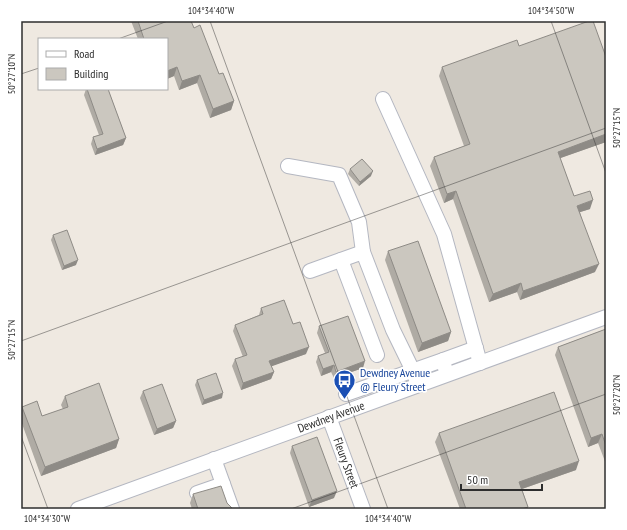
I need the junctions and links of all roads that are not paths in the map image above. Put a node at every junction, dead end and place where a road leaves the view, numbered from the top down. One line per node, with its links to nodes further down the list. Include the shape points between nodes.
1 (384, 99): 7 (street, via 444,234)
2 (288, 166): 3 (street, via 339,175 359,222)
3 (363, 252): 4 (street); 11 (street, via 393,330)
4 (341, 260): 5 (street); 8 (street)
5 (310, 271)
6 (606, 317): 10 (street, Dewdney Avenue)
7 (476, 348): 9 (street); 10 (street)
8 (377, 355)
9 (443, 360): 11 (street); 12 (street)
10 (480, 363): 12 (street, Dewdney Avenue)
11 (413, 371): 13 (street); 14 (street)
12 (447, 374): 13 (street, Dewdney Avenue)
13 (418, 385): 15 (street, Dewdney Avenue)
14 (346, 394)
15 (329, 417): 16 (street, Dewdney Avenue); 21 (street, Fleury Street)
16 (214, 459): 17 (street); 19 (street, Dewdney Avenue)
17 (223, 484): 18 (street); 20 (street)
18 (197, 493)
19 (78, 509)
20 (232, 509)
21 (363, 509)

